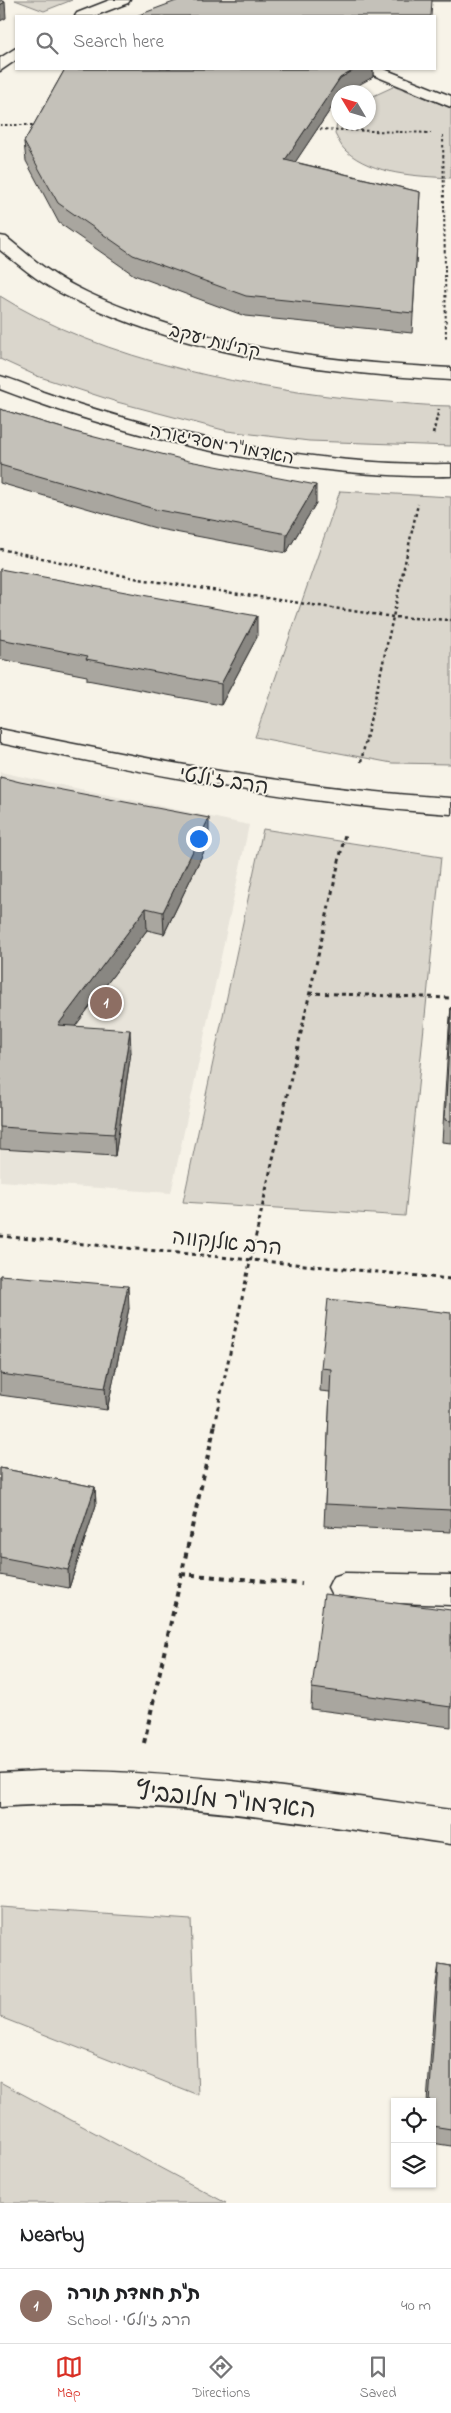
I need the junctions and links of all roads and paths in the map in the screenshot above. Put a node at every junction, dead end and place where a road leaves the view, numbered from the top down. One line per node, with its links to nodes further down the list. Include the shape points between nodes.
1 (123, 0): 2 (street)
2 (85, 15)
3 (15, 54): 4 (street)
4 (0, 66)
5 (373, 70): 7 (street)
6 (443, 84): 7 (street)
7 (427, 92): 8 (street)
8 (451, 102)
9 (0, 125): 10 (path)
10 (40, 125)
11 (307, 128): 12 (path)
12 (433, 134)
13 (443, 134): 15 (path)
14 (0, 241): 15 (street, קהילות יעקב, via 32,267 92,301 151,325 208,342 305,362)
15 (449, 374): 18 (path)
16 (0, 382): 18 (street, האדמו"ר מסדיגורה, via 41,399 183,439 319,461)
17 (451, 470): 18 (street, האדמו"ר מסדיגורה)
18 (425, 471): 20 (path)
19 (0, 549): 20 (path, via 139,579)
20 (393, 617): 21 (path); 23 (path)
21 (451, 620)
22 (0, 736): 23 (street, הרב ז'ולטי, via 240,784)
23 (352, 799): 24 (street, הרב ז'ולטי); 25 (path)
24 (451, 806)
25 (310, 994): 26 (path); 28 (path)
26 (451, 998)
27 (0, 1236): 28 (path, הרב אלנקווה)
28 (251, 1260): 29 (path, הרב אלנקווה); 30 (path)
29 (451, 1279)
30 (181, 1574): 31 (path); 34 (path)
31 (345, 1587): 32 (street)
32 (451, 1590)
33 (0, 1790): 34 (street, האדמו"ר מלובביץ)
34 (134, 1790): 35 (street, האדמו"ר מלובביץ, via 243,1798)
35 (451, 1826)

